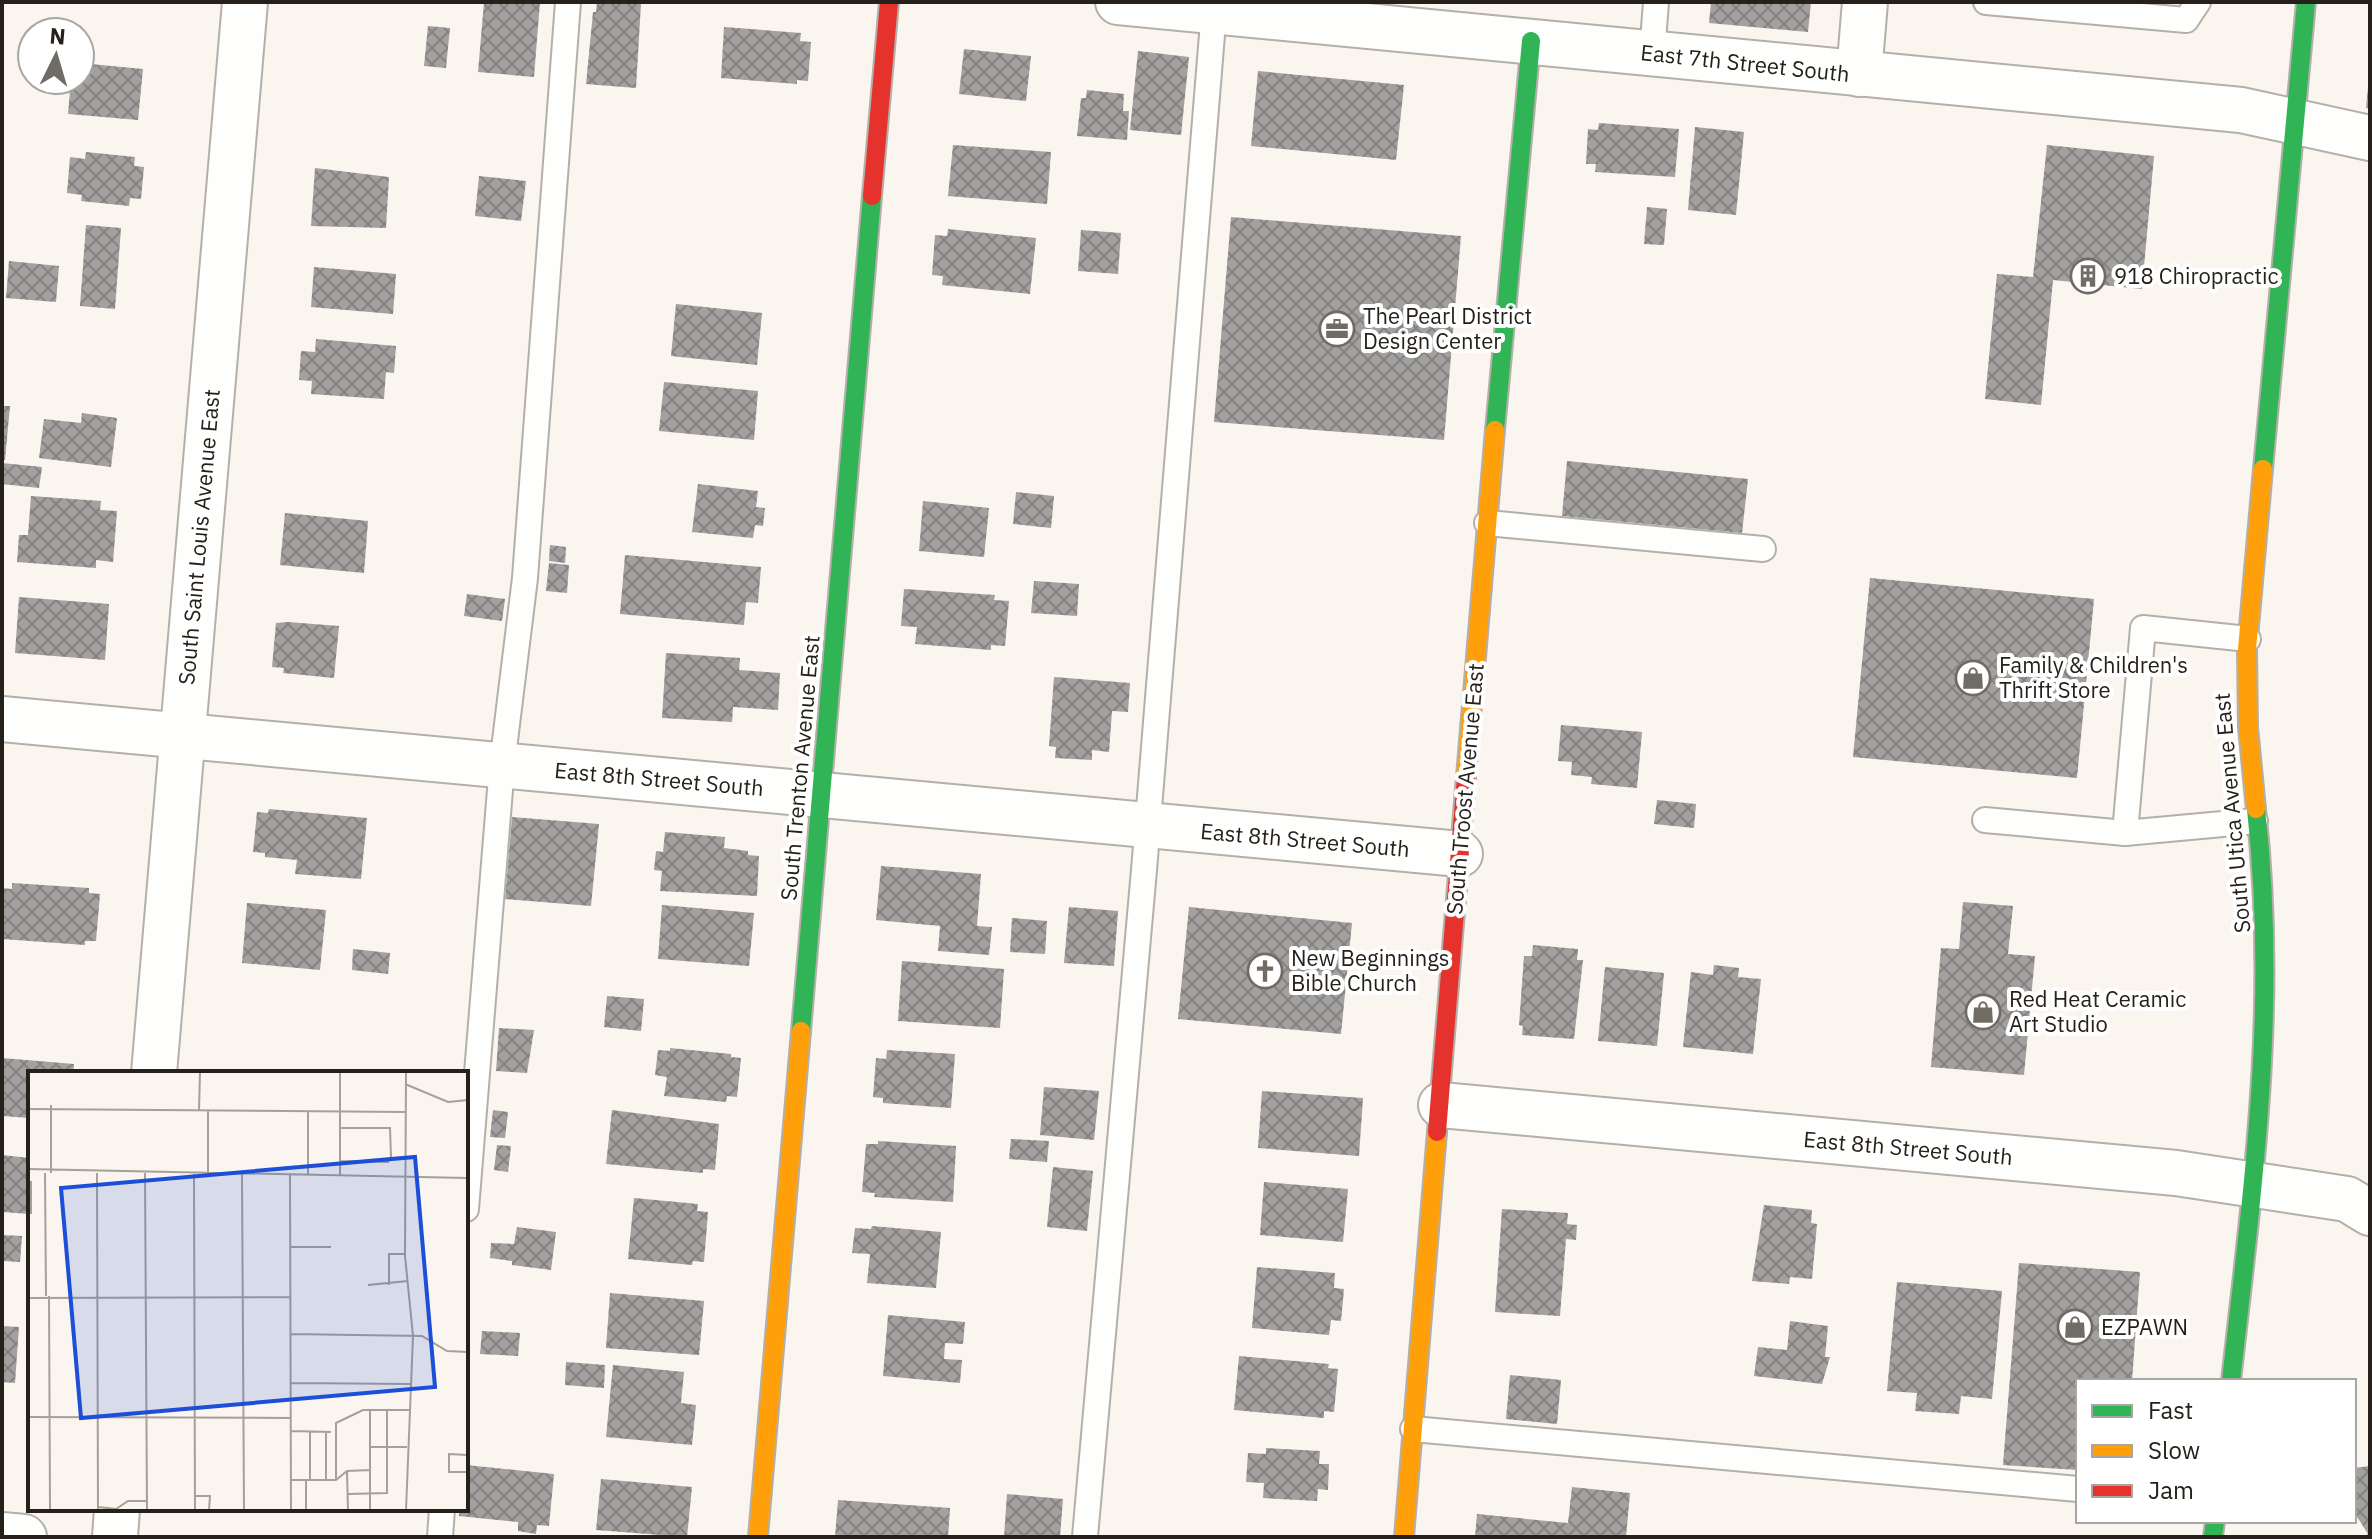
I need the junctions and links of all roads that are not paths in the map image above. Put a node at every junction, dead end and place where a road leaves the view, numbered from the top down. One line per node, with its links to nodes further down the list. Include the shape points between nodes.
1 (245, 2): 20 (street, South Saint Louis Avenue East)
2 (568, 2): 21 (lane, via 525,578)
3 (889, 2): 22 (street, South Trenton Avenue East)
4 (1118, 2): 10 (street, East 7th Street South)
5 (1656, 2): 12 (lane)
6 (1865, 2): 13 (street)
7 (1986, 2): 8 (lane, via 2186,20)
8 (2198, 2)
9 (2306, 2): 14 (street, South Utica Avenue East)
10 (1214, 10): 11 (street, East 7th Street South); 25 (lane)
11 (1531, 41): 12 (street, East 7th Street South); 16 (street, South Troost Avenue East)
12 (1652, 54): 13 (street, East 7th Street South)
13 (1859, 74): 14 (street, East 7th Street South, via 2241,110)
14 (2295, 123): 15 (street, East 7th Street South); 18 (street, South Utica Avenue East)
15 (2370, 138)
16 (1487, 523): 17 (lane); 27 (street, South Troost Avenue East)
17 (1763, 549)
18 (2248, 639): 24 (street, South Utica Avenue East, via 2247,734); 26 (lane, via 2143,628)
19 (2, 719): 20 (street, East 8th Street South)
20 (183, 735): 21 (street, East 8th Street South); 28 (street, South Saint Louis Avenue East)
21 (502, 765): 22 (street, East 8th Street South); 30 (lane)
22 (822, 793): 25 (street, East 8th Street South); 42 (street, South Trenton Avenue East)
23 (1985, 820): 26 (lane)
24 (2255, 821): 26 (lane); 31 (street, South Utica Avenue East, via 2267,961)
25 (1148, 825): 27 (street, East 8th Street South); 43 (lane)
26 (2125, 833)
27 (1460, 854): 29 (street, South Troost Avenue East)
28 (154, 1071)
29 (1441, 1105): 31 (street, East 8th Street South); 34 (street, South Troost Avenue East)
30 (468, 1184)
31 (2253, 1184): 32 (street, East 8th Street South, via 2347,1199); 33 (street, South Utica Avenue East)
32 (2370, 1213)
33 (2231, 1379)
34 (1413, 1429): 35 (lane); 44 (street, South Troost Avenue East)
35 (2076, 1489)
36 (117, 1511): 40 (street)
37 (442, 1511): 41 (lane)
38 (2, 1535): 39 (street)
39 (24, 1537)
40 (115, 1537)
41 (440, 1537)
42 (758, 1537)
43 (1085, 1537)
44 (1404, 1537)

